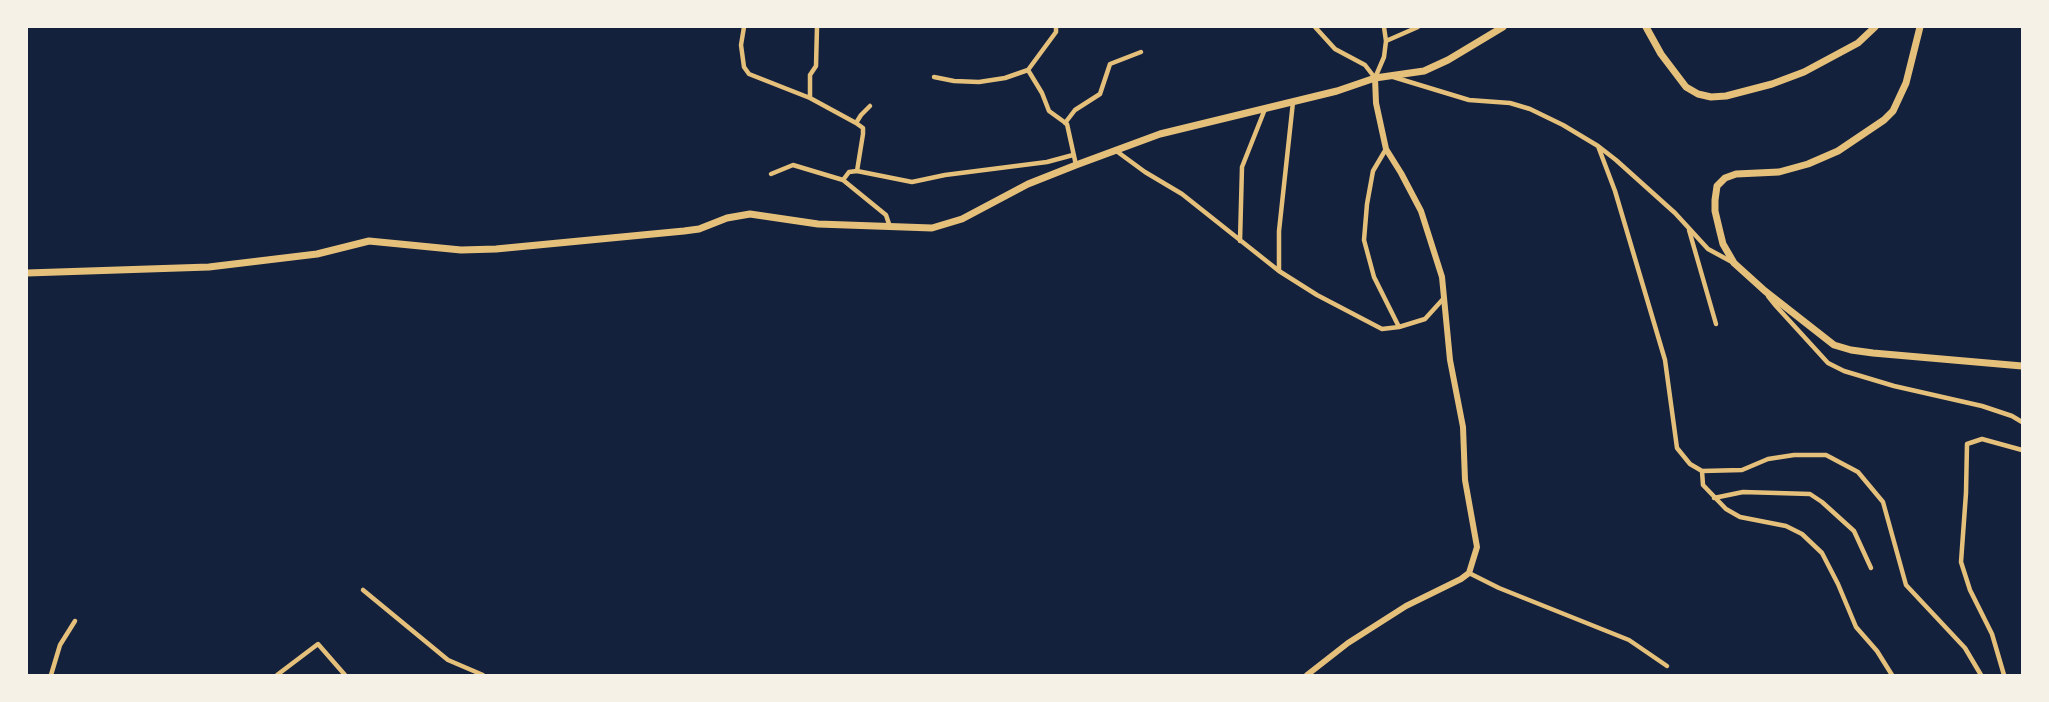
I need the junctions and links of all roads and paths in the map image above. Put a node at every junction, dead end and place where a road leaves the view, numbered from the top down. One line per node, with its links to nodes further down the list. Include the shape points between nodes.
1 (744, 27): 17 (street, via 741,45 749,74)
2 (817, 27): 17 (street)
3 (1056, 27): 13 (street)
4 (1315, 27): 16 (street, via 1335,49 1365,65)
5 (1384, 27): 11 (street)
6 (1418, 27): 11 (street)
7 (1503, 27): 14 (main road, via 1438,65)
8 (1646, 27): 9 (main road, via 1686,87 1711,97 1773,84 1812,69 1858,44)
9 (1875, 27)
10 (1920, 27): 34 (main road, via 1906,83 1893,111 1884,120 1838,152 1808,165 1779,172 1736,174 1718,186 1716,220 1723,244)
11 (1386, 41): 16 (street)
12 (1141, 52): 22 (street, via 1110,64 1100,94 1075,110)
13 (1028, 70): 15 (street, via 979,81); 22 (street, via 1049,111)
14 (1388, 76): 16 (main road); 23 (street, via 1469,100 1510,103 1530,109)
15 (934, 77)
16 (1375, 78): 18 (main road, via 1338,92); 24 (street)
17 (810, 98): 21 (street)
18 (1293, 102): 20 (main road); 35 (street, via 1279,231)
19 (870, 106): 21 (street)
20 (1265, 109): 25 (main road, via 1160,134); 33 (street, via 1242,167)
21 (856, 123): 28 (street, via 863,129)
22 (1065, 123): 26 (street)
23 (1599, 146): 32 (street); 44 (street, via 1665,360 1677,448)
24 (1386, 149): 38 (street, via 1420,211 1442,277); 40 (street, via 1374,171 1364,240 1374,278)
25 (1115, 150): 27 (main road); 33 (street, via 1182,194)
26 (1073, 155): 27 (street); 28 (street, via 912,182)
27 (1076, 165): 31 (main road, via 1028,184 954,223 932,228)
28 (856, 171): 30 (street, via 849,172)
29 (771, 174): 30 (street, via 792,165)
30 (843, 180): 31 (street, via 886,215)
31 (890, 227): 36 (main road, via 818,224 750,213 699,229 496,249 461,250 369,241 317,254 209,267)
32 (1688, 227): 34 (street, via 1708,249); 39 (street)
33 (1240, 241): 35 (street)
34 (1734, 262): 37 (main road)
35 (1279, 271): 40 (street, via 1382,329)
36 (27, 273)
37 (1765, 291): 41 (main road, via 1822,337 1844,349); 42 (street, via 1828,363 1894,386 1982,406)
38 (1444, 298): 40 (street, via 1425,319); 47 (street, via 1450,360 1463,427 1465,480 1477,547)
39 (1716, 324)
40 (1399, 327)
41 (2022, 366)
42 (2022, 422)
43 (2022, 450): 58 (street, via 1982,439 1966,444 1961,562 1992,634)
44 (1702, 471): 45 (street, via 1703,485); 57 (street, via 1742,470 1768,459 1826,455 1858,472 1883,502 1906,585 1965,648)
45 (1714, 498): 46 (street, via 1743,492 1810,494 1854,531); 56 (street, via 1740,517 1786,526 1802,534 1821,553 1856,627)
46 (1871, 568)
47 (1469, 573): 50 (street, via 1629,640); 55 (street, via 1406,606)
48 (363, 590): 54 (street, via 448,660)
49 (75, 621): 51 (street, via 60,645)
50 (1667, 666)
51 (51, 675)
52 (277, 675): 53 (street, via 318,644)
53 (345, 675)
54 (483, 675)
55 (1307, 675)
56 (1892, 675)
57 (1981, 675)
58 (2004, 675)

